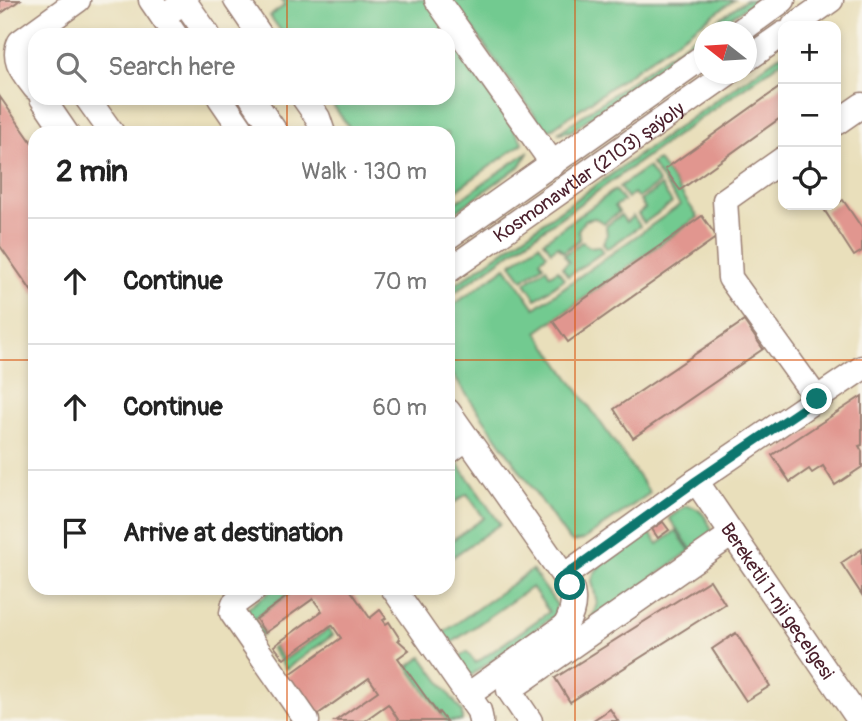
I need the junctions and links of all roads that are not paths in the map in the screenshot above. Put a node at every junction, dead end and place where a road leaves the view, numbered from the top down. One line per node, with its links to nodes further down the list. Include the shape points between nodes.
1 (78, 0): 10 (street)
2 (236, 0): 12 (street)
3 (437, 0): 32 (street)
4 (783, 0): 8 (street)
5 (831, 0): 9 (street)
6 (185, 1): 7 (street); 11 (street)
7 (163, 17)
8 (754, 21)
9 (801, 21)
10 (46, 28)
11 (203, 28)
12 (255, 28)
13 (28, 38): 17 (street, via 16,50)
14 (778, 38): 15 (street)
15 (757, 53)
16 (694, 64): 32 (street, Kosmonawtlar (2103) şaýoly)
17 (28, 78)
18 (713, 84): 34 (street, Kosmonawtlar (2103) şaýoly)
19 (47, 105): 26 (street)
20 (92, 105): 27 (street)
21 (225, 105): 28 (street)
22 (257, 105): 29 (street)
23 (309, 105): 30 (street)
24 (862, 105): 25 (street)
25 (841, 120)
26 (61, 126)
27 (107, 126)
28 (239, 126)
29 (271, 126)
30 (321, 126)
31 (778, 163): 36 (street, via 725,200 730,278)
32 (553, 164): 33 (street, Kosmonawtlar (2103) şaýoly)
33 (455, 232)
34 (455, 266)
35 (862, 368): 36 (street)
36 (817, 399): 38 (street)
37 (458, 445): 40 (street)
38 (696, 481): 39 (street, Bereketli 1-nji geçelgesi); 40 (street)
39 (732, 534): 46 (street, via 509,690); 47 (street, Bereketli 1-nji geçelgesi)
40 (564, 576): 43 (street, via 574,604 565,626)
41 (246, 595): 44 (street, via 234,604 232,614)
42 (398, 595): 43 (street)
43 (468, 695): 45 (street)
44 (307, 721)
45 (481, 721)
46 (530, 721)
47 (860, 721)

